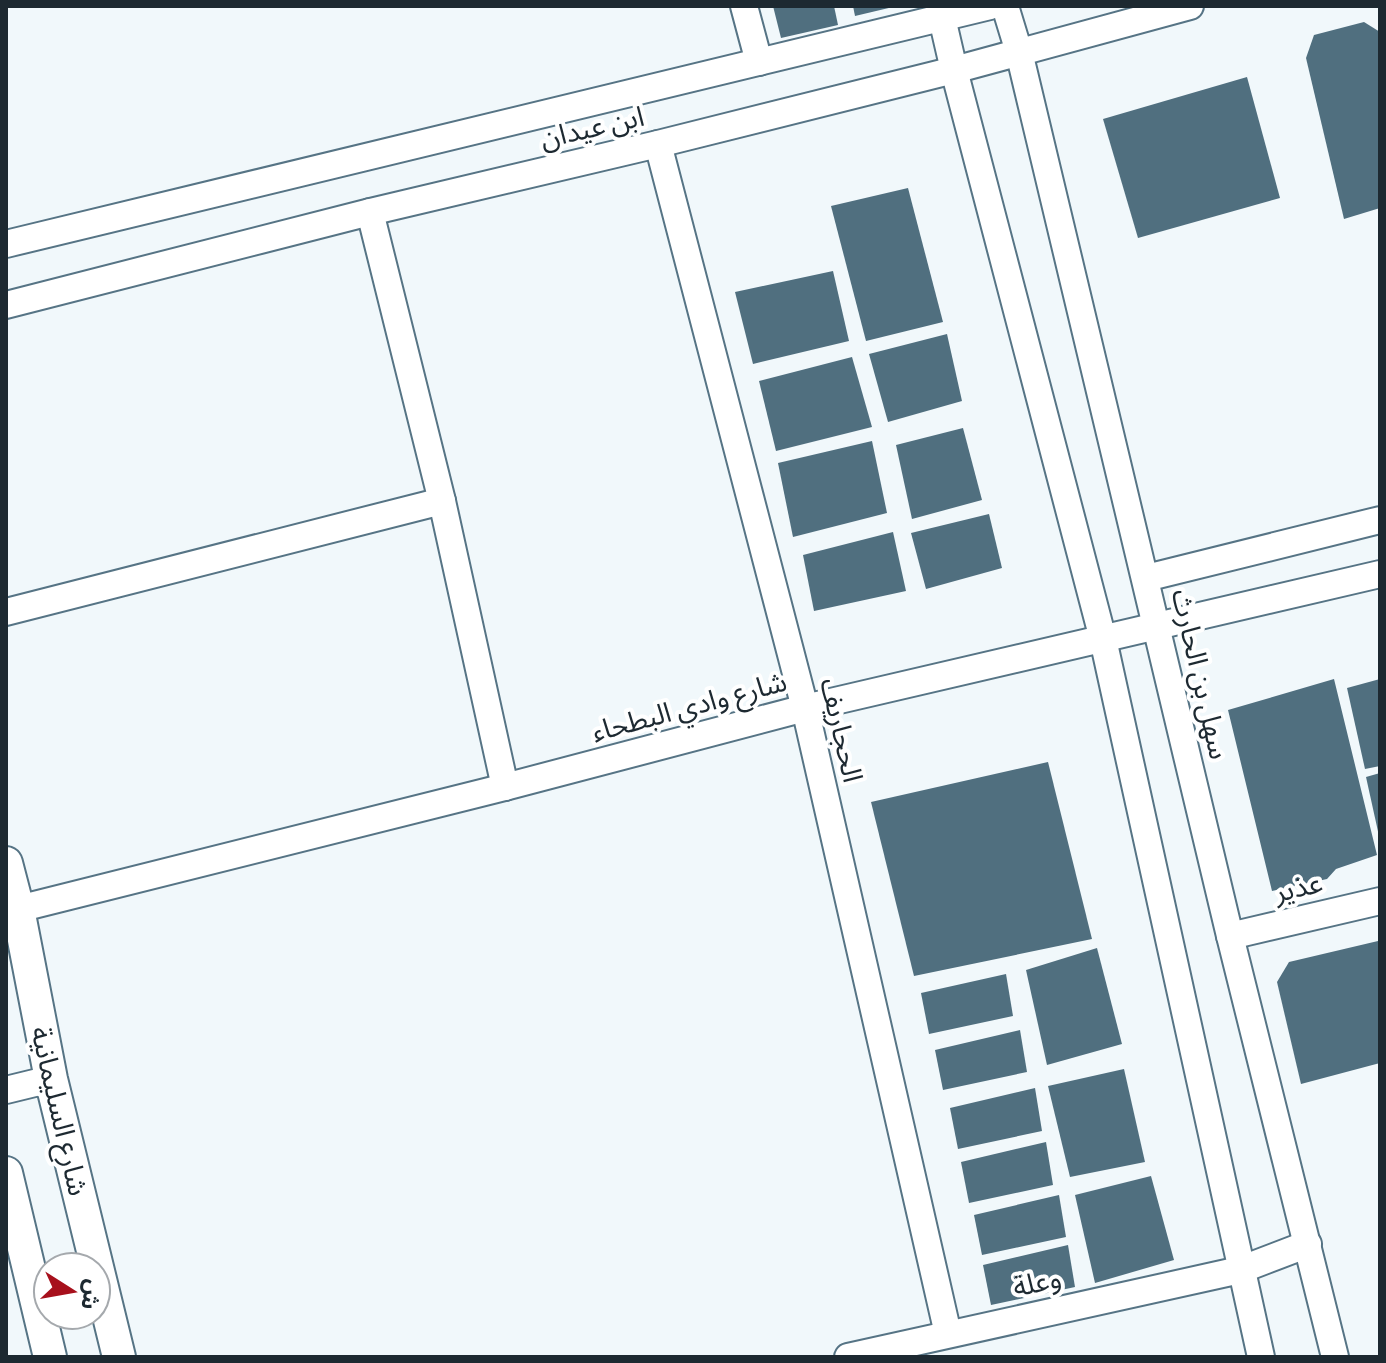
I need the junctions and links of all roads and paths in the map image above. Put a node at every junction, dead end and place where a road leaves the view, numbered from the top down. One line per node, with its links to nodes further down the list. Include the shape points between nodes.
1 (744, 6): 7 (street)
2 (990, 6): 5 (street, ابن عيدان)
3 (1005, 6): 6 (street, سهل بن الحارث)
4 (1190, 6): 6 (street, ابن عيدان)
5 (942, 18): 7 (street, ابن عيدان); 8 (street)
6 (1019, 52): 8 (street, ابن عيدان); 16 (street, سهل بن الحارث)
7 (759, 62): 11 (street, ابن عيدان)
8 (954, 70): 9 (street, ابن عيدان); 19 (street)
9 (658, 144): 10 (street, ابن عيدان); 20 (street, الحجاريف)
10 (370, 212): 12 (street, ابن عيدان); 13 (street)
11 (6, 244)
12 (6, 305)
13 (442, 501): 17 (street); 21 (street)
14 (1380, 520): 16 (street)
15 (1380, 574): 18 (street, شارع وادي البطحاء)
16 (1146, 578): 18 (street, سهل بن الحارث)
17 (6, 612)
18 (1157, 627): 19 (street, شارع وادي البطحاء); 25 (street, سهل بن الحارث)
19 (1103, 639): 20 (street, شارع وادي البطحاء); 30 (street)
20 (805, 708): 21 (street, شارع وادي البطحاء); 31 (street, الحجاريف)
21 (505, 787): 24 (street, شارع وادي البطحاء)
22 (6, 863): 24 (street, شارع السليمانية)
23 (1380, 901): 25 (street, عذير)
24 (18, 909): 26 (street, شارع السليمانية)
25 (1230, 936): 29 (street, سهل بن الحارث)
26 (51, 1079): 27 (street); 33 (street, شارع السليمانية)
27 (6, 1090)
28 (6, 1173): 32 (street)
29 (1308, 1244): 30 (street, وعلة); 36 (street, سهل بن الحارث)
30 (1240, 1270): 31 (street, وعلة); 35 (street)
31 (948, 1334): 34 (street, وعلة)
32 (50, 1357)
33 (119, 1357)
34 (848, 1357)
35 (1261, 1357)
36 (1335, 1357)

